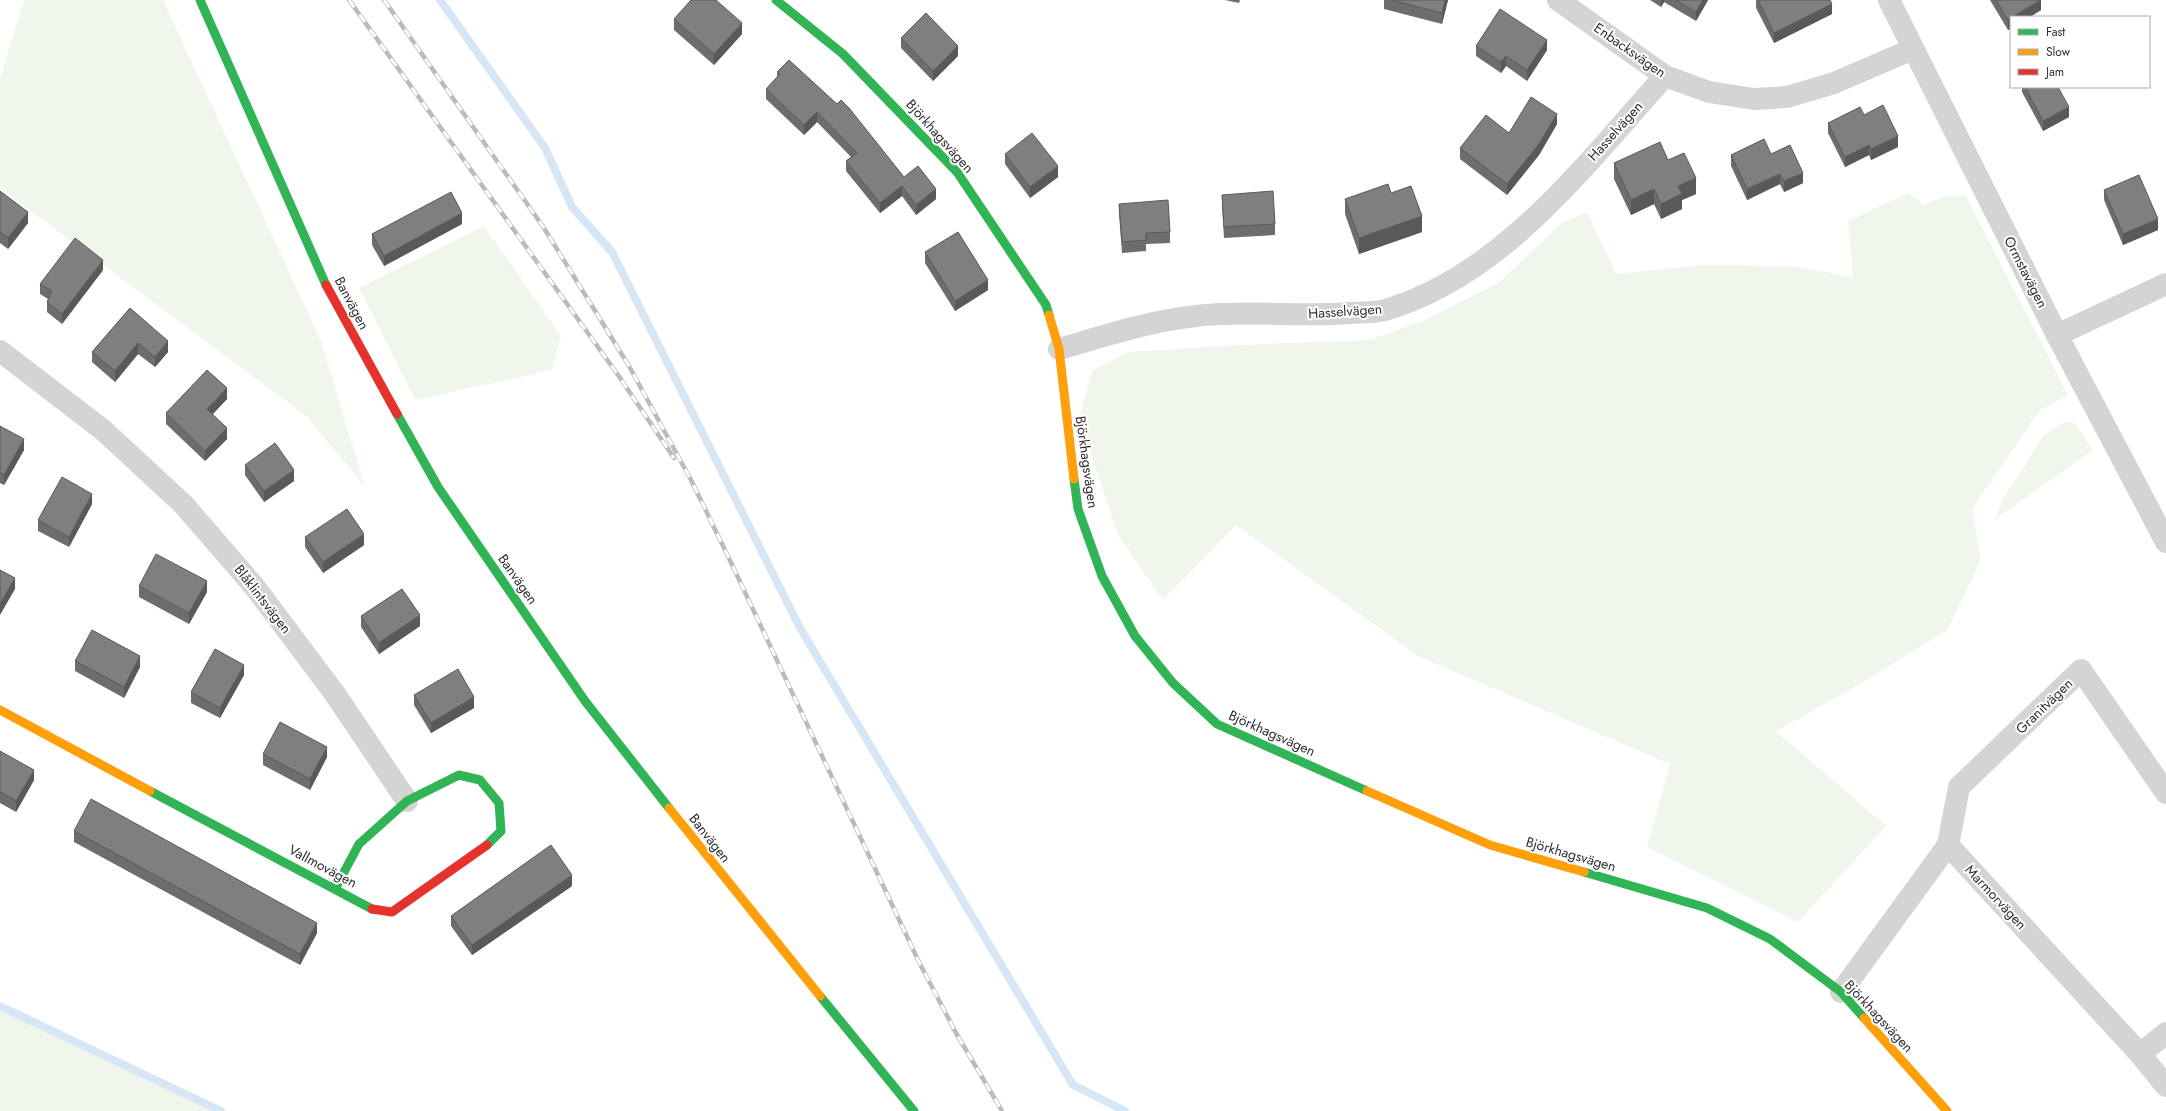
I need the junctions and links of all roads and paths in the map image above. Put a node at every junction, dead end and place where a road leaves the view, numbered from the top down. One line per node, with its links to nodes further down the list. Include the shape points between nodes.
1 (200, 0): 21 (street, Banvägen, via 329,292 438,487 585,701 721,875)
2 (776, 0): 9 (street, Björkhagsvägen, via 843,54 957,172 1046,305)
3 (1558, 0): 6 (street, Enbacksvägen)
4 (1889, 0): 5 (street, Ormstavägen)
5 (1913, 49): 6 (street, Enbacksvägen, via 1834,83 1787,97 1754,99 1709,92); 8 (street, Ormstavägen)
6 (1665, 76): 9 (street, Hasselvägen, via 1539,214 1488,258 1431,292 1384,310 1332,314 1196,316 1129,328)
7 (2166, 284): 8 (street)
8 (2057, 335): 11 (street, Ormstavägen)
9 (1059, 349): 17 (street, Björkhagsvägen, via 1078,509 1102,576 1134,636 1173,683 1217,724 1490,845 1707,908 1770,939)
10 (0, 351): 14 (street, Blåklintsvägen, via 103,430 183,504 254,586 326,681)
11 (2166, 542)
12 (0, 710): 16 (street, Vallmovägen)
13 (2166, 793): 15 (street, Granitvägen, via 2081,670 1959,787)
14 (407, 800): 16 (street, via 359,844); 16 (street, Vallmovägen, via 458,775 480,780 498,803 502,831 483,849 392,912 375,911)
15 (1948, 844): 17 (street); 19 (street, Marmorvägen)
16 (335, 889)
17 (1841, 992): 22 (street, Björkhagsvägen)
18 (2166, 1032): 19 (street)
19 (2140, 1054): 20 (street, Marmorvägen)
20 (2166, 1086)
21 (914, 1111)
22 (1947, 1111)

